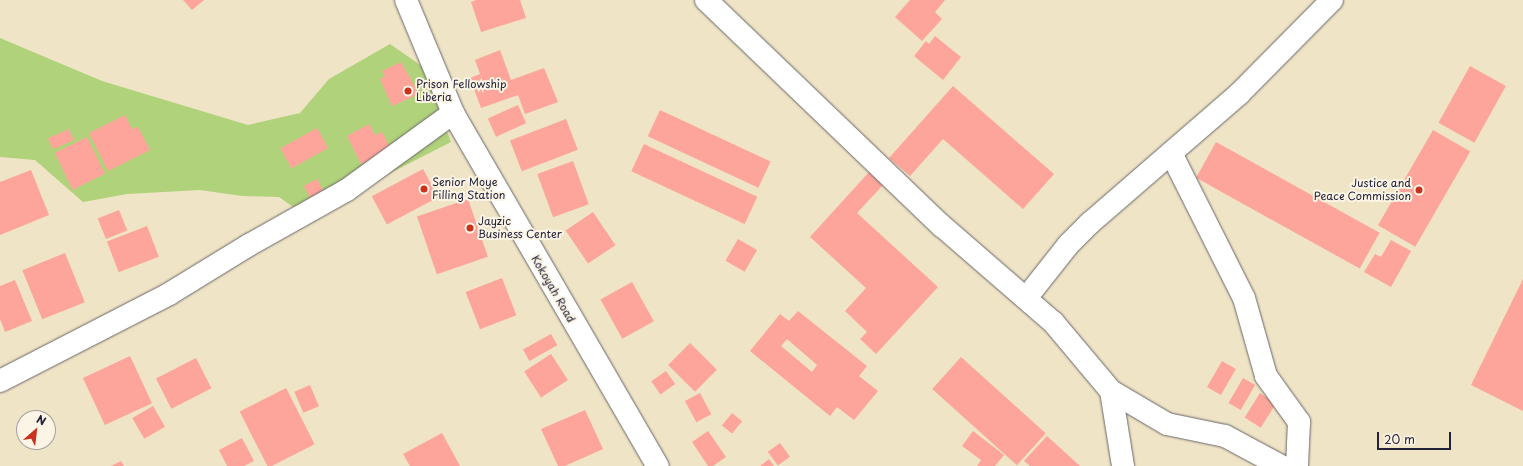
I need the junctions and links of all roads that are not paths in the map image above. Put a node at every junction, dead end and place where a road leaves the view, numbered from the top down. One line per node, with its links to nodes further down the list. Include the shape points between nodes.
1 (406, 0): 4 (street, Kokoyah Road)
2 (706, 0): 6 (street, via 942,226)
3 (1332, 0): 5 (street, via 1239,94)
4 (453, 114): 7 (street, via 348,190 249,245 170,294); 9 (street, Kokoyah Road)
5 (1171, 152): 6 (street, via 1085,229); 12 (street, via 1244,298 1266,376 1299,422)
6 (1027, 297): 8 (street, via 1053,322)
7 (0, 381)
8 (1111, 391): 10 (street); 11 (street, via 1167,424 1225,436)
9 (658, 466)
10 (1123, 466)
11 (1281, 466)
12 (1297, 466)

